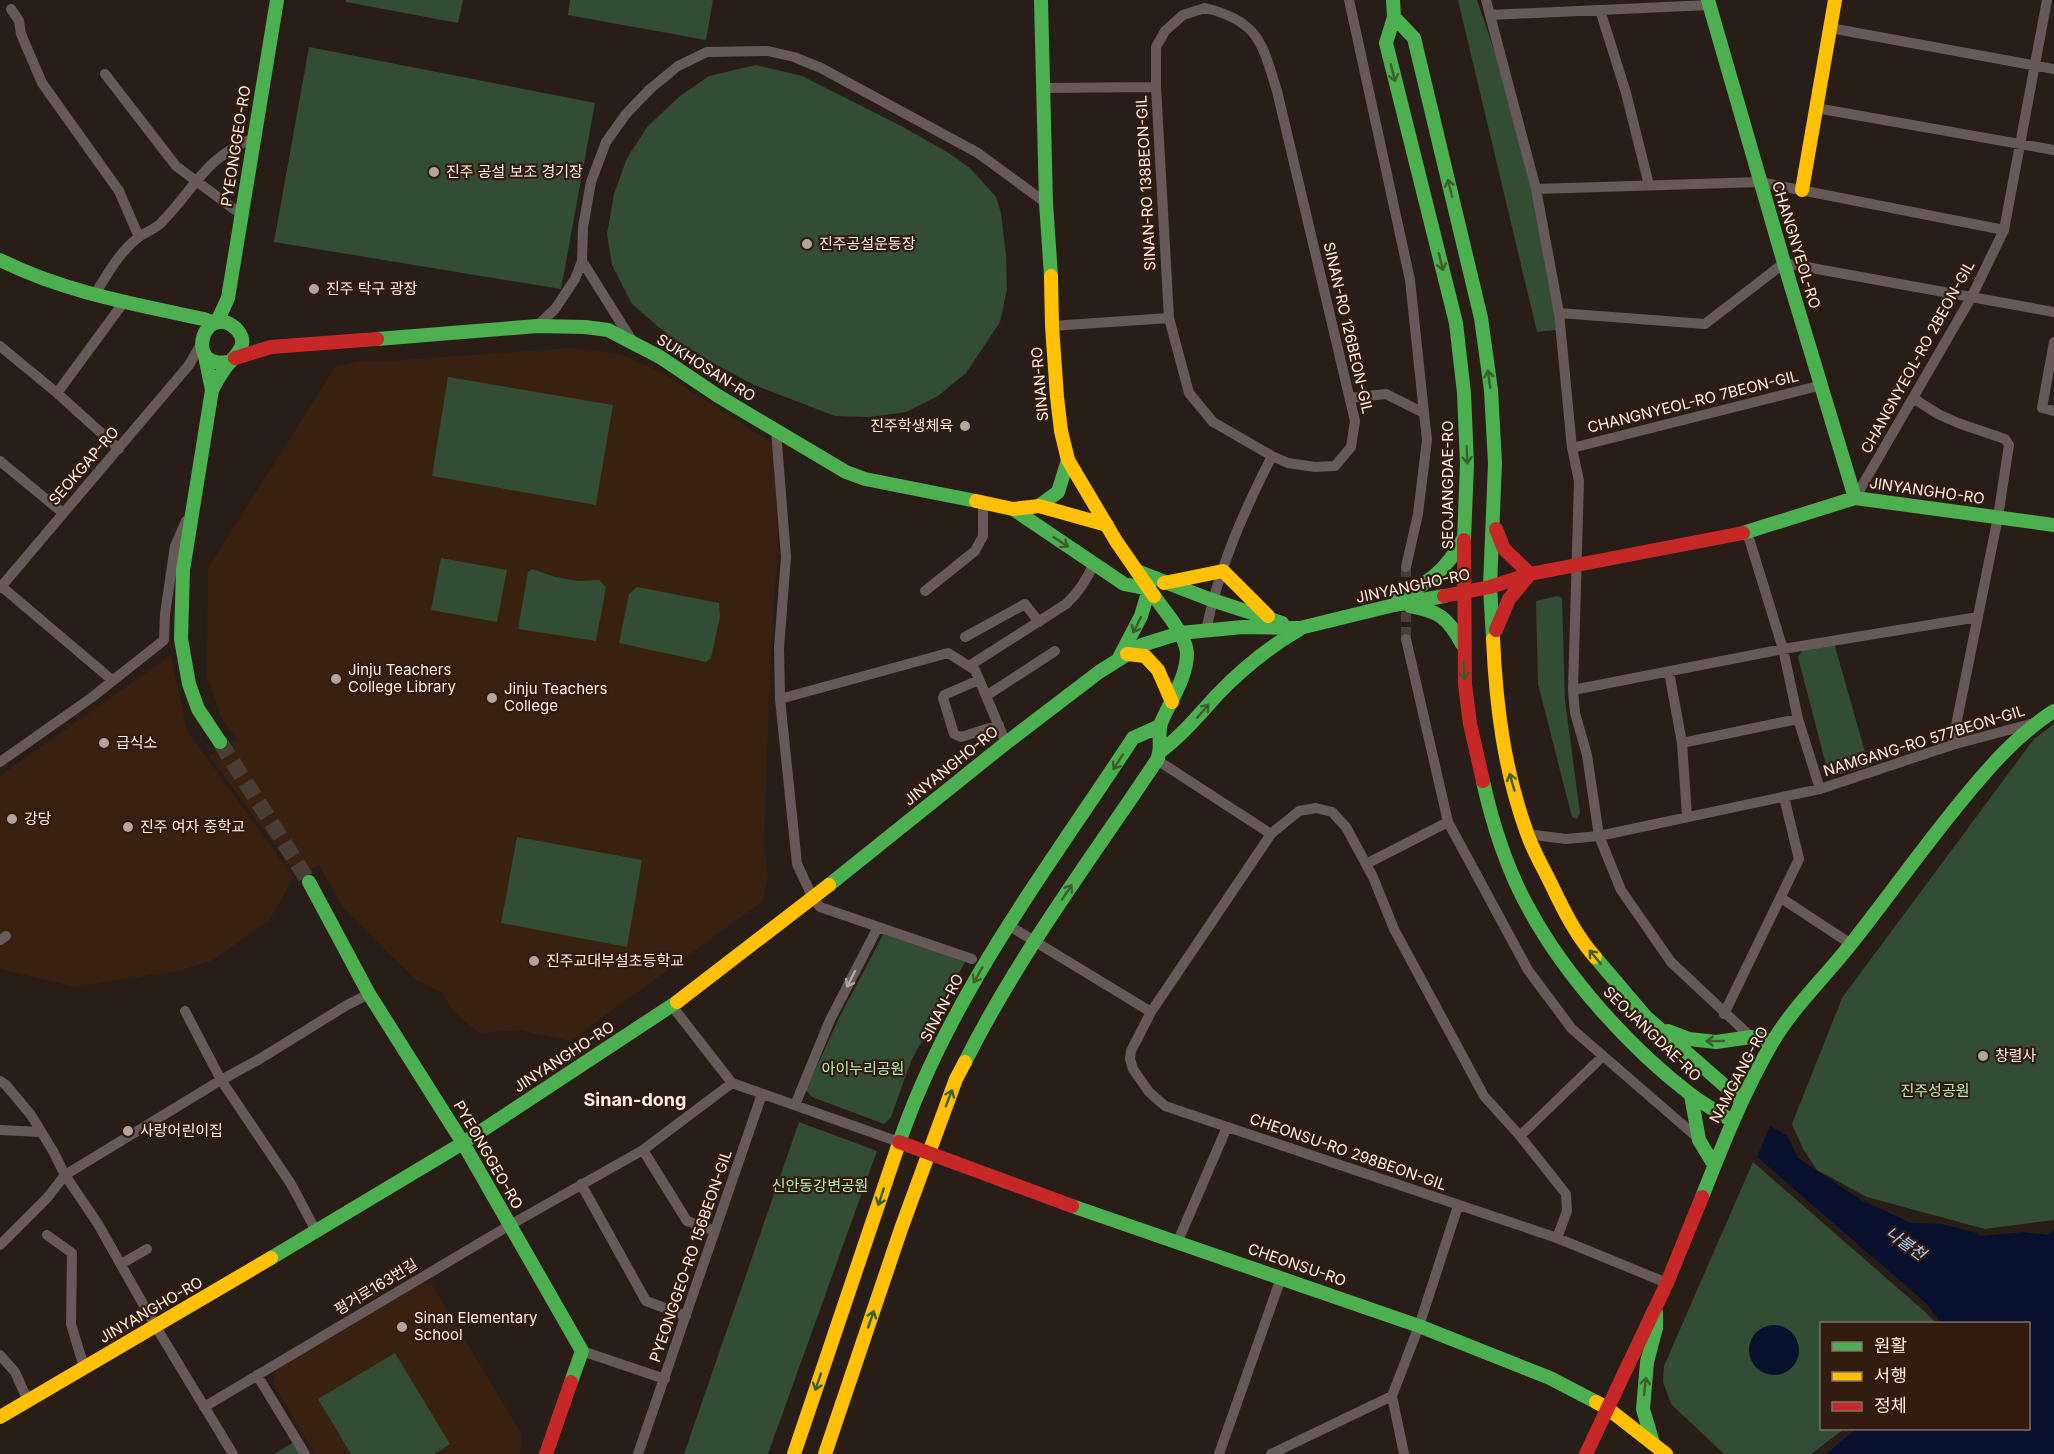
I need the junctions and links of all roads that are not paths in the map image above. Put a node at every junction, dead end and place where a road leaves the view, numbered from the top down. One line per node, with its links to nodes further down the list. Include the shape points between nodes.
1 (277, 0): 21 (street, PYEONGGEO-RO)
2 (1041, 0): 19 (street, SINAN-RO)
3 (1349, 0): 60 (street, JINYANGHO-RO, via 1410,280)
4 (1393, 0): 13 (street, SEOJANGDAE-RO)
5 (1486, 0): 12 (street)
6 (1835, 0): 14 (street)
7 (2047, 0): 15 (street, CHANGNYEOL-RO 2BEON-GIL)
8 (1709, 3): 11 (street); 25 (street, CHANGNYEOL-RO)
9 (1205, 4): 18 (street, via 1165,31 1156,47); 57 (street, SINAN-RO 126BEON-GIL, via 1244,23 1257,36 1264,51)
10 (11, 9): 32 (street, via 20,21 21,34 42,82 118,191)
11 (1600, 10): 12 (street); 26 (street)
12 (1490, 15): 27 (street)
13 (1394, 17): 74 (street, SEOJANGDAE-RO, one-way to 13, via 1492,411 1481,318 1414,38); 78 (street, SEOJANGDAE-RO, one-way to 78, via 1386,43 1456,323 1467,464)
14 (1830, 28): 15 (street); 20 (street)
15 (2034, 66): 16 (street); 22 (street, CHANGNYEOL-RO 2BEON-GIL)
16 (2054, 69)
17 (105, 74): 24 (street, via 176,166)
18 (1156, 87): 19 (street, SINAN-RO 138BEON-GIL); 43 (street, SINAN-RO 138BEON-GIL)
19 (1042, 88): 29 (street, SINAN-RO)
20 (1816, 108): 22 (street); 28 (street)
21 (255, 138): 24 (street, via 223,154); 30 (street, PYEONGGEO-RO)
22 (2020, 144): 23 (street); 31 (street, CHANGNYEOL-RO 2BEON-GIL)
23 (2054, 150)
24 (194, 181): 30 (street); 32 (street, via 157,227)
25 (1760, 182): 26 (street); 28 (street); 35 (street, CHANGNYEOL-RO)
26 (1649, 185): 27 (street)
27 (1536, 189): 41 (street)
28 (1802, 190): 31 (street)
29 (1046, 203): 34 (street, via 978,153 821,68 768,51 707,52 678,66 650,88 606,142 591,182); 46 (street, SINAN-RO)
30 (242, 215): 38 (street, PYEONGGEO-RO)
31 (2004, 230): 37 (street, CHANGNYEOL-RO 2BEON-GIL)
32 (140, 237): 36 (street, via 116,260)
33 (0, 260): 36 (street, via 53,284)
34 (582, 261): 45 (street, via 566,294); 48 (street)
35 (1784, 263): 37 (street); 41 (street, via 1705,324); 54 (street, CHANGNYEOL-RO)
36 (95, 294): 39 (street)
37 (1972, 296): 40 (street); 58 (street, CHANGNYEOL-RO 2BEON-GIL)
38 (228, 298): 44 (street); 47 (street)
39 (124, 302): 42 (street); 56 (street)
40 (2054, 312)
41 (1559, 313): 62 (street)
42 (189, 316): 44 (street, via 206,317); 52 (street, via 195,322)
43 (1169, 318): 46 (street); 64 (street, SINAN-RO 126BEON-GIL, via 1189,393 1213,422)
44 (217, 323): 47 (street, via 229,324); 52 (street, via 206,328)
45 (537, 326): 48 (street, SUKHOSAN-RO, via 608,330); 51 (street, SUKHOSAN-RO)
46 (1052, 326): 65 (street, SINAN-RO, via 1061,431)
47 (239, 332): 51 (street); 53 (street, via 242,347)
48 (632, 341): 61 (street, SUKHOSAN-RO)
49 (2054, 342): 59 (street, via 2042,408)
50 (0, 346): 56 (street)
51 (271, 346): 53 (street)
52 (203, 348): 53 (street, via 216,363); 55 (street); 63 (street, SEOKGAP-RO)
53 (232, 360): 55 (street)
54 (1822, 385): 62 (street, CHANGNYEOL-RO 7BEON-GIL); 67 (street, CHANGNYEOL-RO)
55 (212, 390): 68 (street)
56 (57, 393): 63 (street)
57 (1350, 398): 60 (street, via 1386,394); 64 (street, SINAN-RO 126BEON-GIL, via 1355,422 1351,447 1335,466 1288,463)
58 (1913, 398): 67 (street, CHANGNYEOL-RO 2BEON-GIL); 73 (street, via 1948,419 2006,439 2010,445)
59 (2054, 411)
60 (1424, 413): 81 (street, JINYANGHO-RO, via 1427,440 1418,514)
61 (776, 431): 69 (street, SUKHOSAN-RO, via 865,479); 112 (street, via 786,558 779,648)
62 (1572, 448): 80 (street, via 1580,481)
63 (119, 449): 72 (street, SEOKGAP-RO)
64 (1272, 456): 83 (street)
65 (1068, 460): 70 (street, via 1058,492); 75 (street, SINAN-RO)
66 (0, 461): 72 (street)
67 (1855, 498): 73 (street, JINYANGHO-RO); 77 (street, JINYANGHO-RO)
68 (194, 500): 108 (street, via 175,546 164,640); 119 (street, via 183,570 181,639 198,709)
69 (982, 503): 71 (street, SUKHOSAN-RO); 89 (street, via 983,536 975,551)
70 (1039, 506): 71 (street, SUKHOSAN-RO); 75 (street, SUKHOSAN-RO)
71 (1012, 509): 79 (street, one-way to 79)
72 (63, 513): 86 (street, SEOKGAP-RO)
73 (1998, 517): 76 (street, JINYANGHO-RO); 93 (street)
74 (1493, 521): 84 (street, via 1503,549); 87 (street, SEOJANGDAE-RO)
75 (1107, 525): 82 (street, SINAN-RO)
76 (2054, 525)
77 (1747, 532): 80 (street, JINYANGHO-RO); 103 (street)
78 (1464, 536): 90 (street, SEOJANGDAE-RO); 92 (street, via 1453,560 1438,575)
79 (1094, 564): 88 (street, via 1124,584); 95 (street, via 1077,594)
80 (1577, 565): 84 (street, JINYANGHO-RO); 110 (street)
81 (1406, 567)
82 (1137, 571): 85 (street); 88 (street, SINAN-RO)
83 (1223, 571): 85 (street); 91 (street); 94 (street)
84 (1530, 574): 87 (street, JINYANGHO-RO); 101 (street, via 1508,597)
85 (1163, 583): 91 (street)
86 (1, 587): 108 (street)
87 (1490, 587): 90 (street, JINYANGHO-RO); 101 (street, SEOJANGDAE-RO)
88 (1149, 589): 98 (street, SINAN-RO); 105 (street, one-way to 105)
89 (925, 591)
90 (1465, 591): 92 (street, JINYANGHO-RO); 102 (street, SEOJANGDAE-RO)
91 (1212, 600): 94 (street); 97 (street)
92 (1389, 606): 96 (street, JINYANGHO-RO); 102 (street, via 1429,609 1441,614 1452,623)
93 (1978, 617): 103 (street); 122 (street)
94 (1271, 619): 96 (street)
95 (1040, 621): 99 (street, via 1025,604); 106 (street)
96 (1300, 628): 97 (street, JINYANGHO-RO); 123 (street, one-way to 96, via 1235,677)
97 (1206, 631): 98 (street, JINYANGHO-RO)
98 (1180, 633): 105 (street, JINYANGHO-RO, via 1142,645); 113 (street, SINAN-RO, via 1187,652)
99 (965, 637)
100 (1406, 639): 128 (street)
101 (1492, 646): 130 (street, SEOJANGDAE-RO, one-way to 101, via 1505,758)
102 (1463, 647): 154 (street, SEOJANGDAE-RO, one-way to 154, via 1470,724 1482,779 1511,871 1529,910 1587,994 1618,1029)
103 (1784, 648): 107 (street); 115 (street)
104 (1055, 651): 111 (street)
105 (1123, 656): 113 (street, via 1145,656 1158,670); 120 (street, JINYANGHO-RO)
106 (969, 666): 109 (street); 112 (street, via 948,653)
107 (1669, 672): 110 (street); 121 (street)
108 (112, 680): 124 (street)
109 (979, 680): 111 (street); 117 (street, via 944,695 954,734 961,737)
110 (1573, 690): 131 (street)
111 (987, 696): 117 (street)
112 (780, 699): 134 (street, via 797,864)
113 (1172, 702): 118 (street, SINAN-RO)
114 (2054, 711): 116 (street, NAMGANG-RO)
115 (1798, 719): 121 (street); 125 (street)
116 (2037, 722): 122 (street, NAMGANG-RO 577BEON-GIL); 139 (street, NAMGANG-RO, via 1989,768 1924,846)
117 (999, 725): 120 (street)
118 (1160, 726): 123 (street, SINAN-RO); 136 (street, SINAN-RO, one-way to 136, via 1133,738)
119 (220, 742)
120 (1006, 743): 134 (street, JINYANGHO-RO)
121 (1682, 743): 127 (street)
122 (1952, 745): 125 (street, NAMGANG-RO 577BEON-GIL)
123 (1159, 756): 129 (street); 138 (street, one-way to 123)
124 (0, 762)
125 (1820, 789): 126 (street, NAMGANG-RO 577BEON-GIL)
126 (1784, 797): 127 (street, NAMGANG-RO 577BEON-GIL); 135 (street, via 1799,859)
127 (1687, 816): 131 (street, NAMGANG-RO 577BEON-GIL)
128 (1448, 822): 132 (street); 149 (street, NAMGANG-RO, via 1528,970 1572,1029)
129 (1271, 834): 132 (street, CHEONSU-RO 298BEON-GIL, via 1299,811 1316,808 1332,812 1346,827); 144 (street, CHEONSU-RO 298BEON-GIL)
130 (1527, 834): 131 (street, NAMGANG-RO 577BEON-GIL, via 1566,839); 146 (street, SEOJANGDAE-RO, one-way to 130, via 1586,947)
131 (1599, 836): 145 (street, via 1621,890 1652,935 1671,962)
132 (1366, 864): 161 (street, via 1394,929 1484,1096)
133 (309, 882): 141 (street, PYEONGGEO-RO)
134 (813, 898): 137 (street, via 820,907); 142 (street, JINYANGHO-RO)
135 (1781, 898): 139 (street); 145 (street)
136 (1008, 925): 138 (street); 163 (street, SINAN-RO, one-way to 163, via 956,1014)
137 (878, 927): 140 (street); 156 (street, one-way to 156, via 830,1020)
138 (1035, 941): 144 (street); 166 (street, one-way to 138, via 956,1079 982,1027)
139 (1851, 944): 148 (street, NAMGANG-RO)
140 (972, 959)
141 (369, 994): 150 (street); 164 (street, PYEONGGEO-RO)
142 (672, 1006): 152 (street); 164 (street, JINYANGHO-RO)
143 (185, 1011): 150 (street)
144 (1151, 1012): 158 (street, CHEONSU-RO 298BEON-GIL, via 1131,1051 1133,1069 1165,1106)
145 (1724, 1014): 147 (street)
146 (1659, 1028): 147 (street, one-way to 146, via 1716,1042 1689,1039); 155 (street, SEOJANGDAE-RO)
147 (1751, 1037): 148 (street)
148 (1773, 1041): 155 (street, NAMGANG-RO)
149 (1602, 1057): 161 (street); 162 (street, NAMGANG-RO)
150 (221, 1080): 168 (street); 172 (street, via 291,1184)
151 (0, 1081): 160 (street)
152 (732, 1083): 153 (street); 165 (street, 평거로163번길)
153 (762, 1094): 156 (street); 173 (street, PYEONGGEO-RO 156BEON-GIL)
154 (1691, 1095): 157 (street, SEOJANGDAE-RO); 162 (street)
155 (1741, 1100): 157 (street, NAMGANG-RO)
156 (795, 1105): 163 (street)
157 (1732, 1121): 167 (street, NAMGANG-RO)
158 (1227, 1127): 170 (street, CHEONSU-RO 298BEON-GIL); 176 (street)
159 (0, 1130): 160 (street)
160 (41, 1132): 168 (street)
161 (1520, 1136): 175 (street, via 1566,1194 1567,1211)
162 (1700, 1140): 167 (street)
163 (899, 1142): 166 (street, CHEONSU-RO); 201 (street, SINAN-RO, one-way to 201)
164 (463, 1143): 171 (street, PYEONGGEO-RO); 172 (street, JINYANGHO-RO)
165 (644, 1150): 169 (street, 평거로163번길); 173 (street, via 687,1221)
166 (928, 1152): 176 (street, CHEONSU-RO); 202 (street, one-way to 166)
167 (1714, 1165): 181 (street, NAMGANG-RO)
168 (65, 1175): 177 (street); 179 (street)
169 (581, 1184): 171 (street, 평거로163번길); 183 (street, via 646,1300)
170 (1458, 1206): 175 (street, CHEONSU-RO 298BEON-GIL); 185 (street, CHEONSU-RO 298BEON-GIL)
171 (510, 1226): 186 (street, PYEONGGEO-RO); 189 (street, 평거로163번길)
172 (316, 1231): 184 (street, JINYANGHO-RO)
173 (715, 1231): 183 (street, PYEONGGEO-RO 156BEON-GIL)
174 (47, 1235): 188 (street, via 72,1253 71,1324)
175 (1557, 1238): 181 (street, CHEONSU-RO 298BEON-GIL)
176 (1178, 1241): 180 (street, CHEONSU-RO)
177 (0, 1245)
178 (147, 1249): 179 (street)
179 (121, 1264): 184 (street)
180 (1281, 1278): 185 (street, CHEONSU-RO); 203 (street)
181 (1667, 1283): 182 (street, NAMGANG-RO)
182 (1656, 1306): 194 (street, NAMGANG-RO); 196 (street, one-way to 182, via 1643,1409)
183 (686, 1316): 190 (street, PYEONGGEO-RO 156BEON-GIL)
184 (156, 1326): 188 (street, JINYANGHO-RO); 193 (street)
185 (1419, 1326): 191 (street, CHEONSU-RO 298BEON-GIL); 194 (street, CHEONSU-RO, via 1550,1378)
186 (582, 1351): 190 (street, PYEONGGEO-RO 156BEON-GIL); 199 (street)
187 (0, 1355): 192 (street, via 15,1372)
188 (84, 1367): 192 (street, JINYANGHO-RO)
189 (257, 1375): 193 (street, 평거로163번길); 198 (street)
190 (665, 1379): 200 (street)
191 (1392, 1396): 204 (street); 205 (street)
192 (27, 1401): 195 (street, JINYANGHO-RO)
193 (204, 1407): 197 (street)
194 (1607, 1408): 196 (street, CHEONSU-RO); 206 (street, NAMGANG-RO)
195 (0, 1417)
196 (1653, 1443): 207 (street, CHEONSU-RO)
197 (233, 1454)
198 (305, 1454)
199 (546, 1454)
200 (638, 1454)
201 (794, 1454)
202 (825, 1454)
203 (1219, 1454)
204 (1272, 1454)
205 (1404, 1454)
206 (1586, 1454)
207 (1666, 1454)

